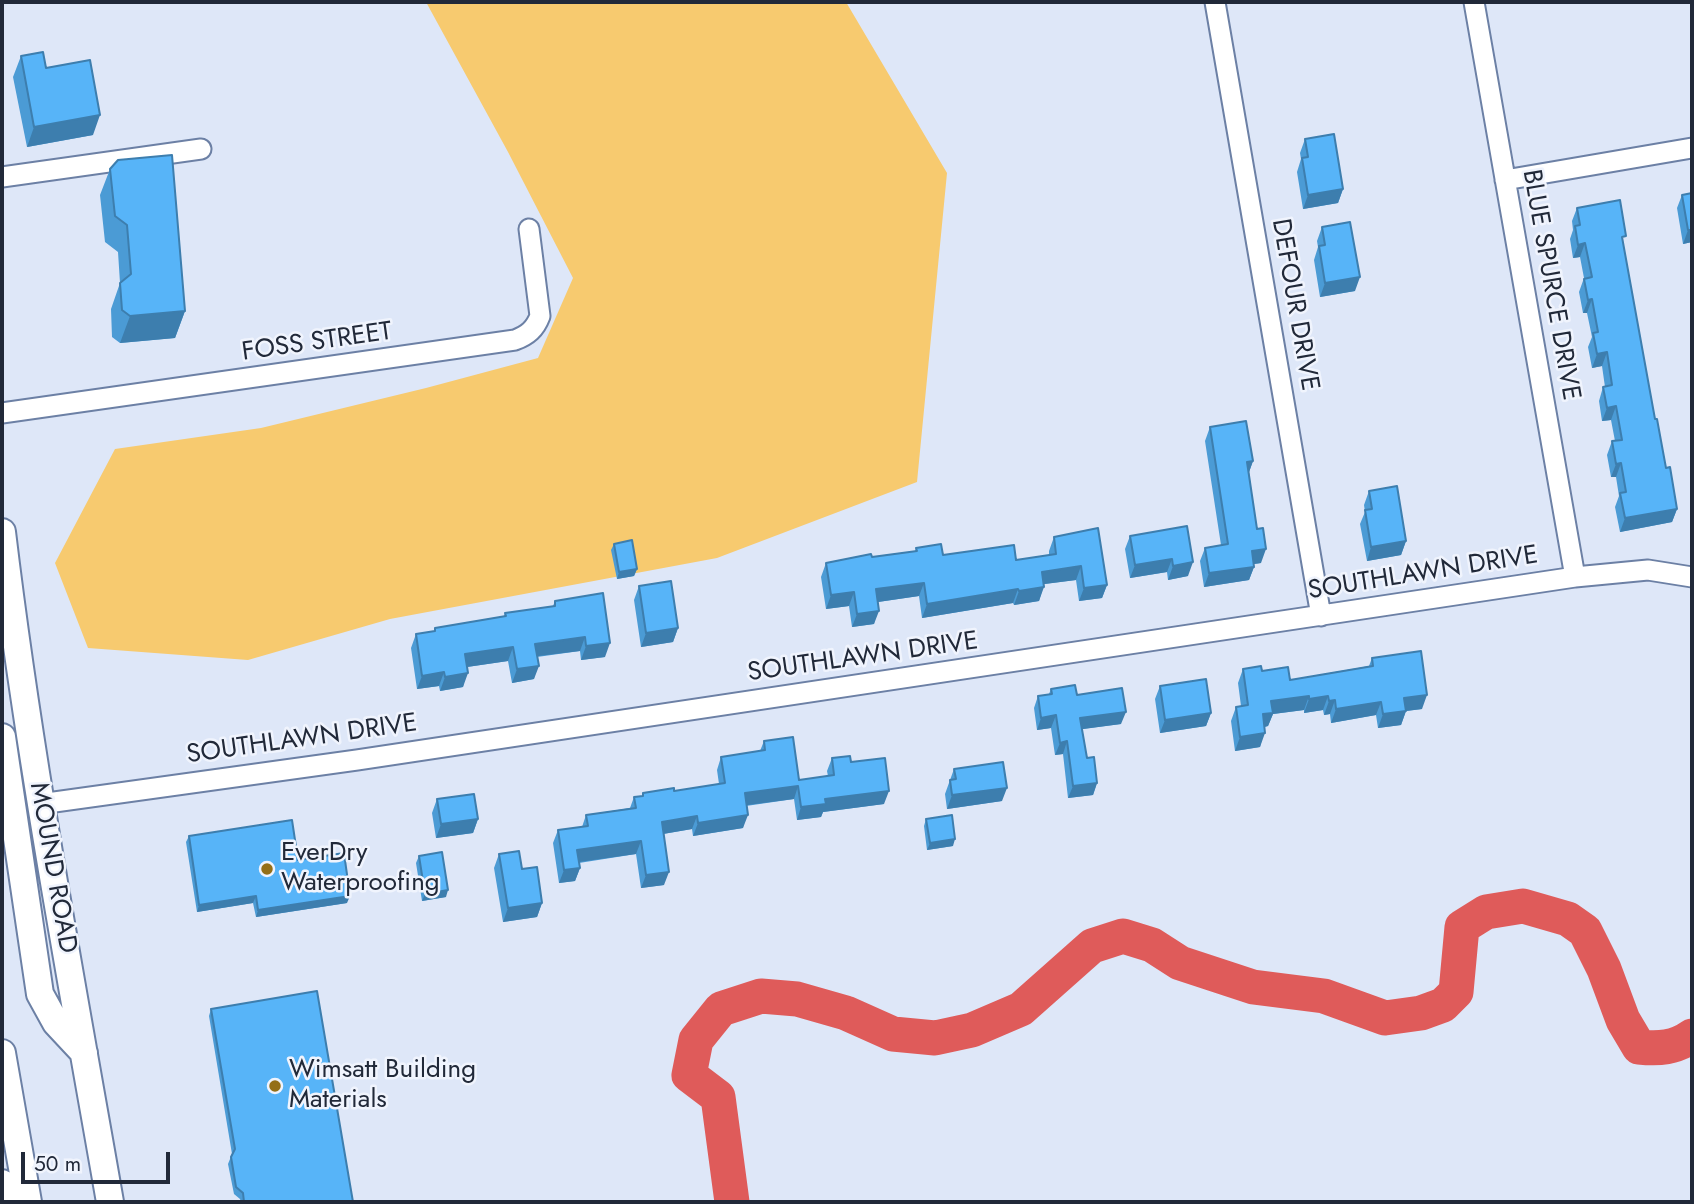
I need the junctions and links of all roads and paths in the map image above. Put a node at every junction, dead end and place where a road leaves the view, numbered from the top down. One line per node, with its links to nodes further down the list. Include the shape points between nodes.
1 (1216, 2): 12 (street, DEFOUR DRIVE)
2 (1474, 2): 6 (street, BLUE SPURCE DRIVE)
3 (1692, 148): 6 (street)
4 (201, 149): 5 (street)
5 (2, 177)
6 (1505, 180): 10 (street, BLUE SPURCE DRIVE)
7 (529, 229): 8 (street, FOSS STREET, via 540,316 536,327 515,340)
8 (2, 413)
9 (2, 532): 14 (main road, MOUND ROAD)
10 (1575, 577): 11 (street, SOUTHLAWN DRIVE, via 1648,570); 12 (street, SOUTHLAWN DRIVE)
11 (1692, 578)
12 (1321, 616): 14 (street, SOUTHLAWN DRIVE)
13 (2, 737): 16 (main road, via 40,994 56,1023)
14 (40, 804): 16 (main road, MOUND ROAD)
15 (2, 1053): 19 (main road)
16 (84, 1053): 20 (main road, MOUND ROAD)
17 (2, 1183): 18 (main road)
18 (5, 1202)
19 (28, 1202)
20 (110, 1202)

